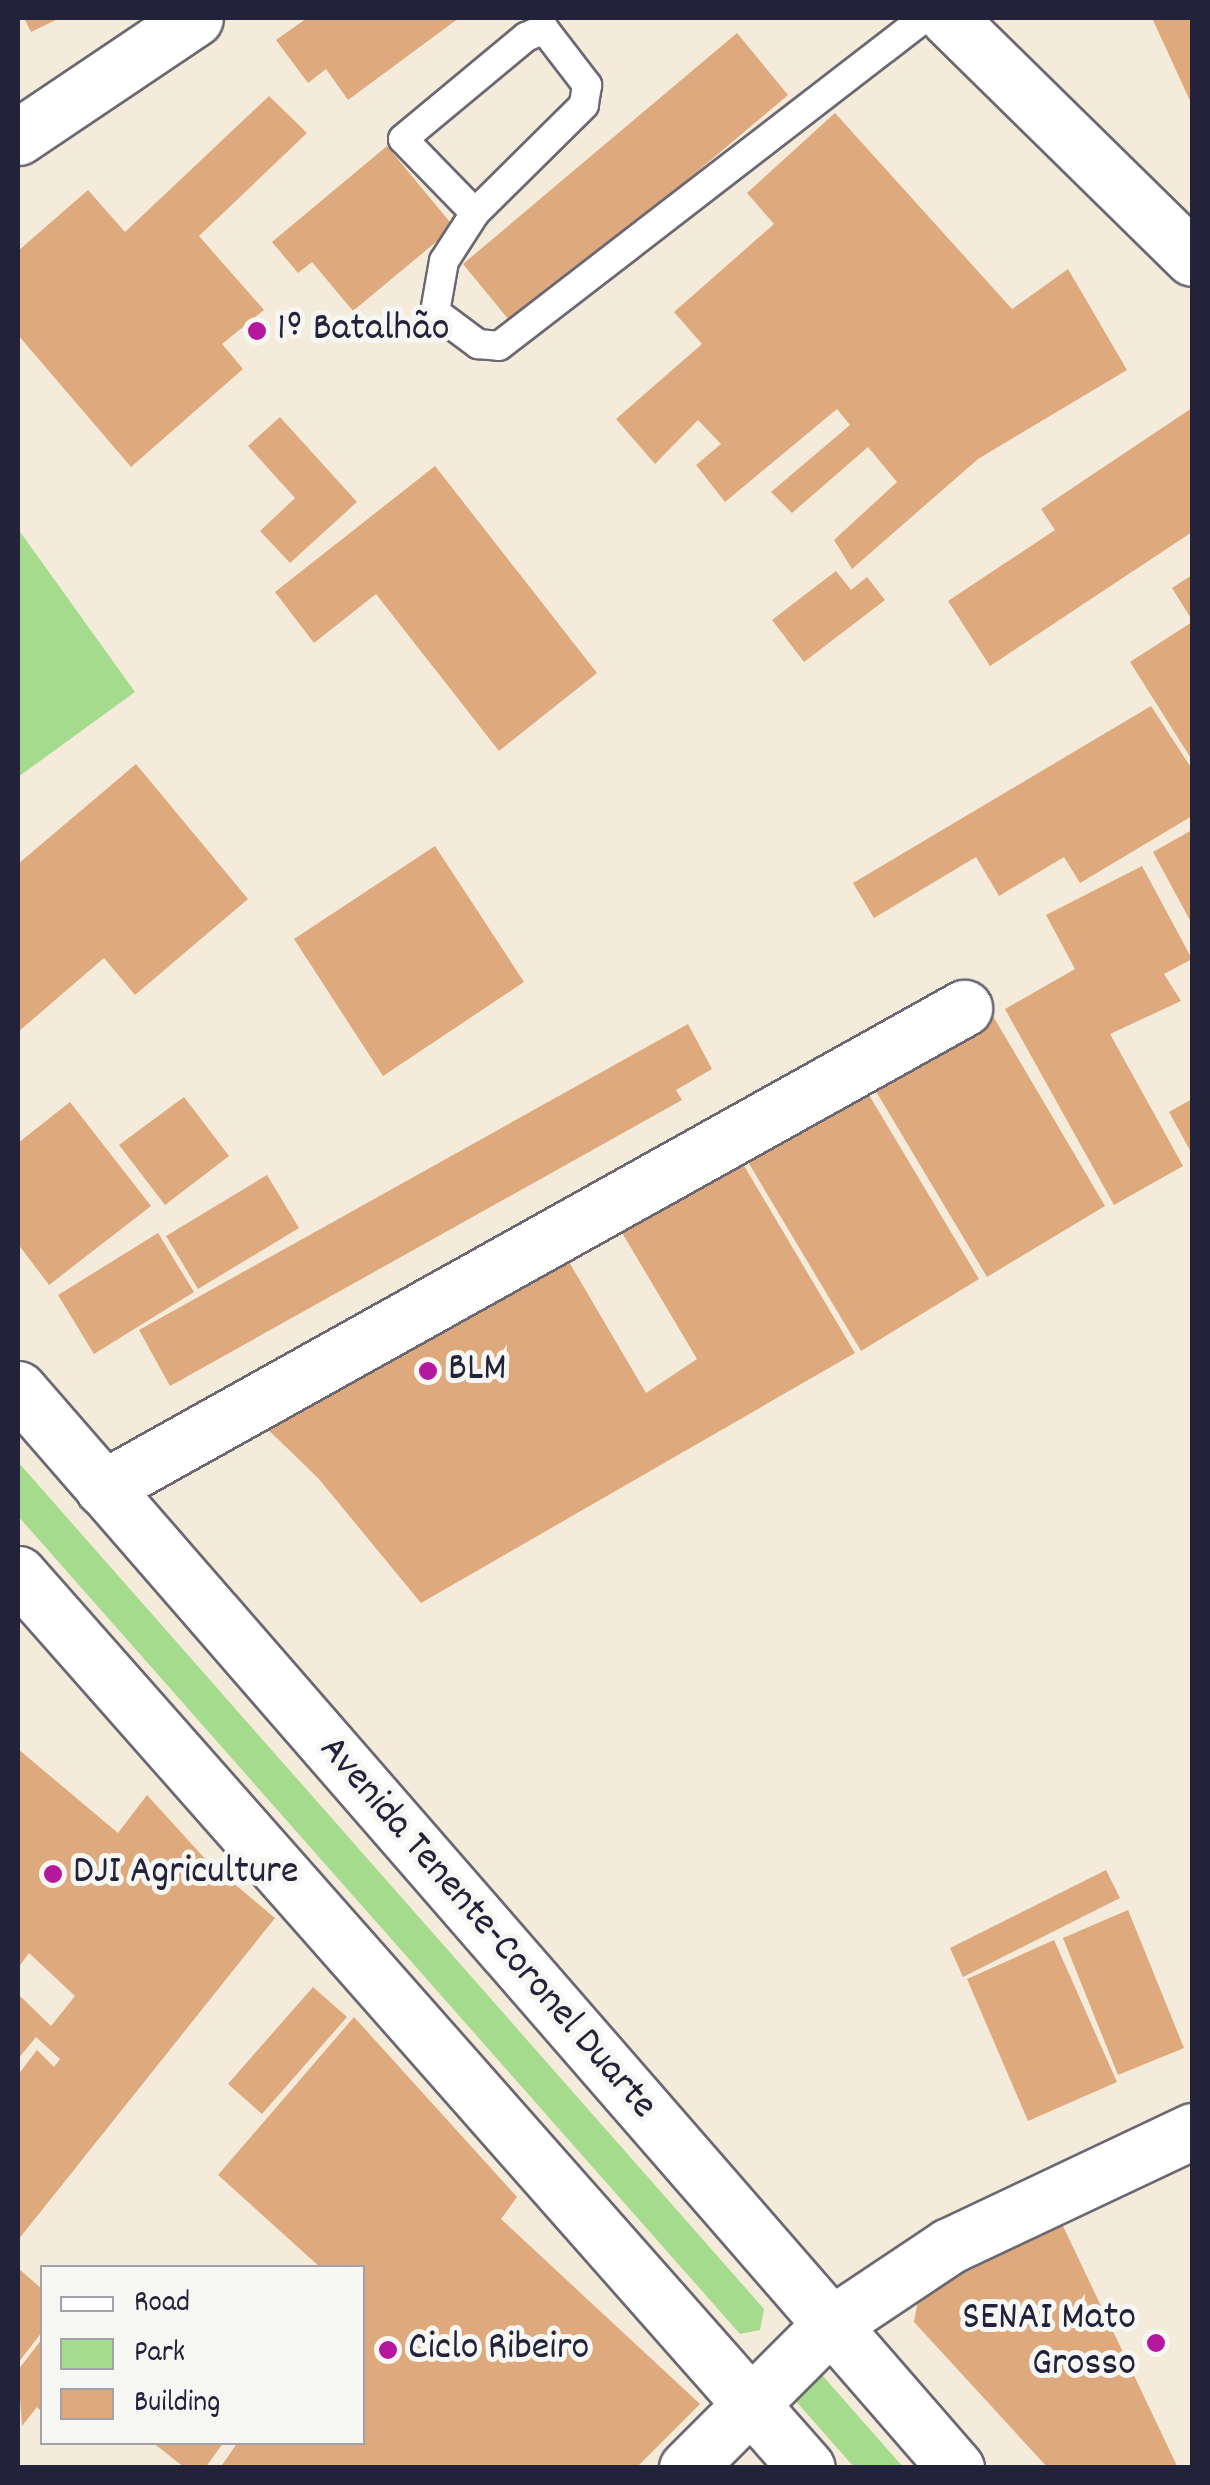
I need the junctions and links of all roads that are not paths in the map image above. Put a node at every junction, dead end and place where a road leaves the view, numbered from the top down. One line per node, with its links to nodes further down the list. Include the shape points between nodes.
1 (195, 18): 4 (main road)
2 (924, 18): 5 (lane, via 499,346 478,344 435,312 444,261)
3 (948, 18): 6 (main road)
4 (18, 137)
5 (475, 214): 5 (lane, via 404,140 544,29 587,85 584,104)
6 (1192, 258)
7 (964, 1008): 9 (main road)
8 (18, 1389): 9 (main road, Avenida Tenente-Coronel Duarte)
9 (103, 1488): 12 (main road, Avenida Tenente-Coronel Duarte)
10 (22, 1591): 13 (main road)
11 (1192, 2130): 12 (main road, via 949,2246)
12 (829, 2326): 13 (main road); 16 (main road, Avenida Tenente-Coronel Duarte)
13 (750, 2403): 14 (main road); 15 (main road)
14 (687, 2468)
15 (807, 2468)
16 (956, 2468)

